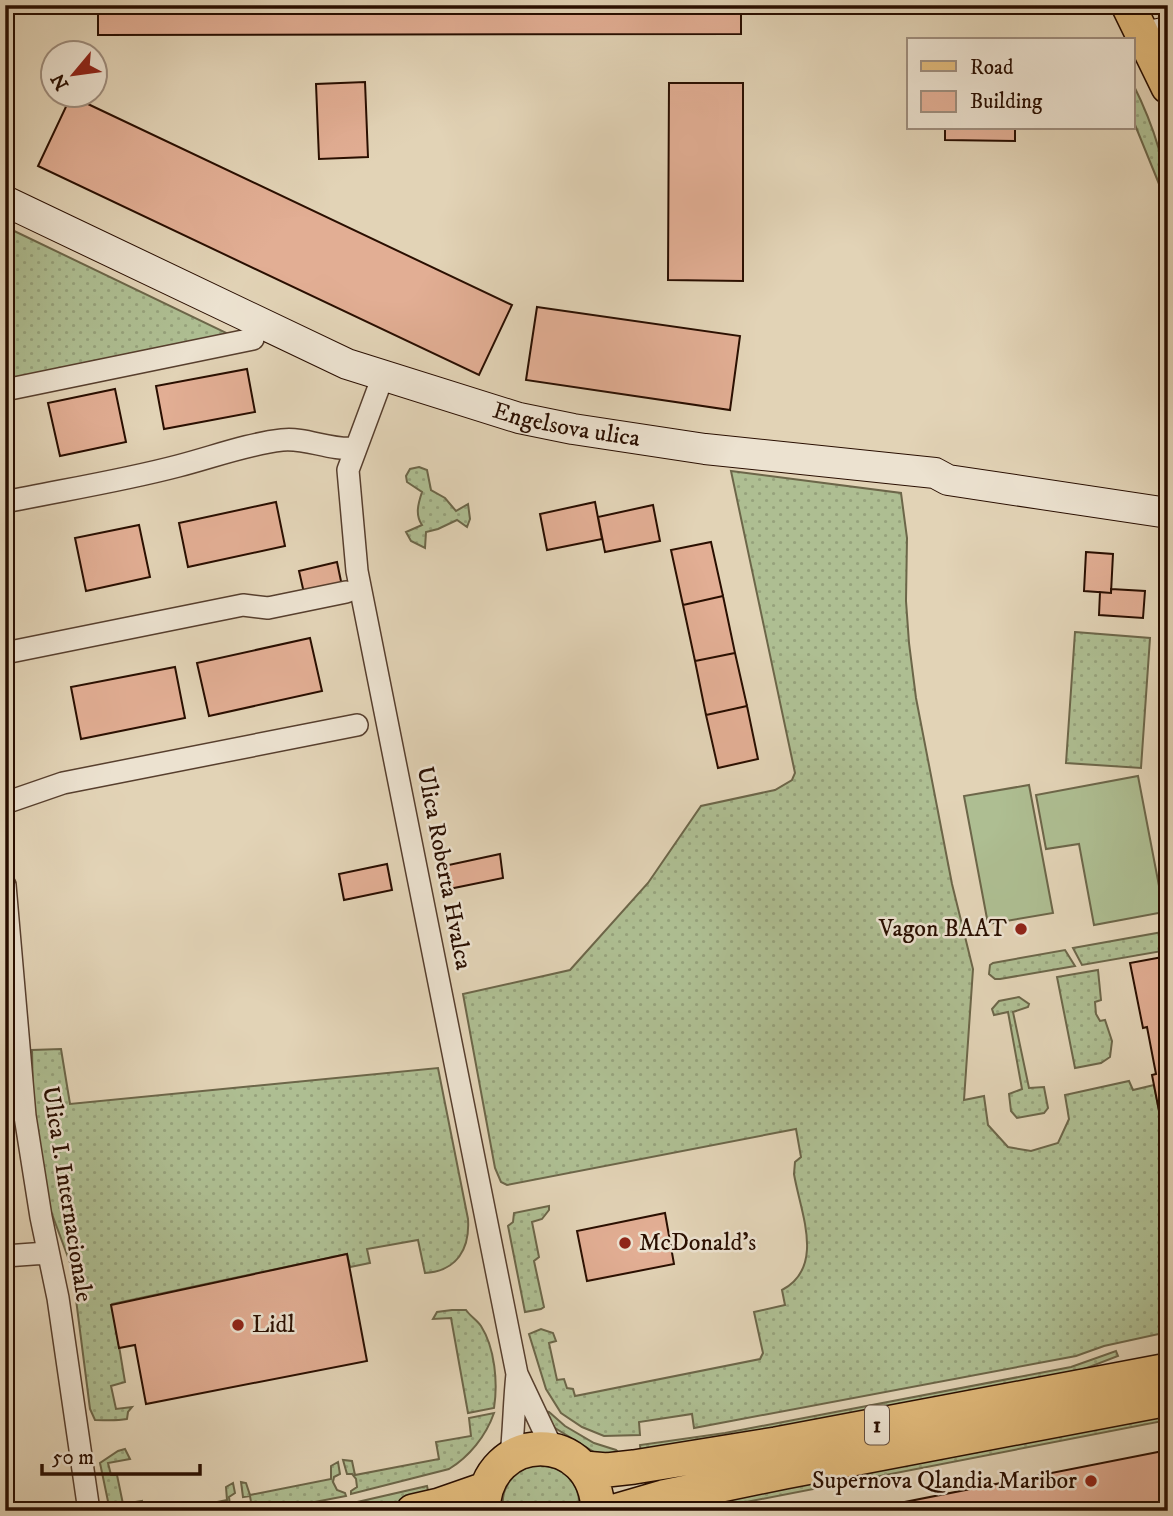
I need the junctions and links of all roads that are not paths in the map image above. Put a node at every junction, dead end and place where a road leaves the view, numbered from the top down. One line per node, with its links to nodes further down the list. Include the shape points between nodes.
1 (1128, 5): 2 (main road)
2 (1159, 29): 3 (main road)
3 (1168, 87)
4 (5, 201): 6 (street, Engelsova ulica, via 326,354)
5 (253, 340): 7 (street)
6 (383, 376): 8 (street, Ulica Roberta Hvalca); 9 (street, Engelsova ulica, via 519,418 573,429 705,449)
7 (5, 390)
8 (356, 448): 11 (street, via 342,450 286,439); 22 (street, Ulica Roberta Hvalca, via 348,470 357,571)
9 (935, 473): 10 (street); 12 (street, Engelsova ulica, via 948,480)
10 (1168, 494)
11 (5, 502)
12 (1168, 513)
13 (345, 592): 14 (street, via 268,608 243,605)
14 (5, 653)
15 (358, 725): 16 (street, via 63,783)
16 (5, 803)
17 (5, 885): 18 (street, Ulica I. Internacionale)
18 (15, 1117): 19 (street, Ulica I. Internacionale)
19 (47, 1253): 20 (street); 28 (street, Ulica I. Internacionale, via 58,1298)
20 (5, 1256)
21 (1168, 1370): 26 (main road, 1, via 776,1444 634,1467)
22 (517, 1374): 24 (street); 25 (street)
23 (1168, 1399): 31 (main road, 1, via 784,1472)
24 (552, 1448): 25 (main road); 26 (main road)
25 (511, 1456): 27 (main road, via 494,1472)
26 (584, 1468): 30 (main road, via 596,1488)
27 (484, 1500): 29 (main road)
28 (89, 1511)
29 (413, 1511)
30 (598, 1511)
31 (615, 1511)

